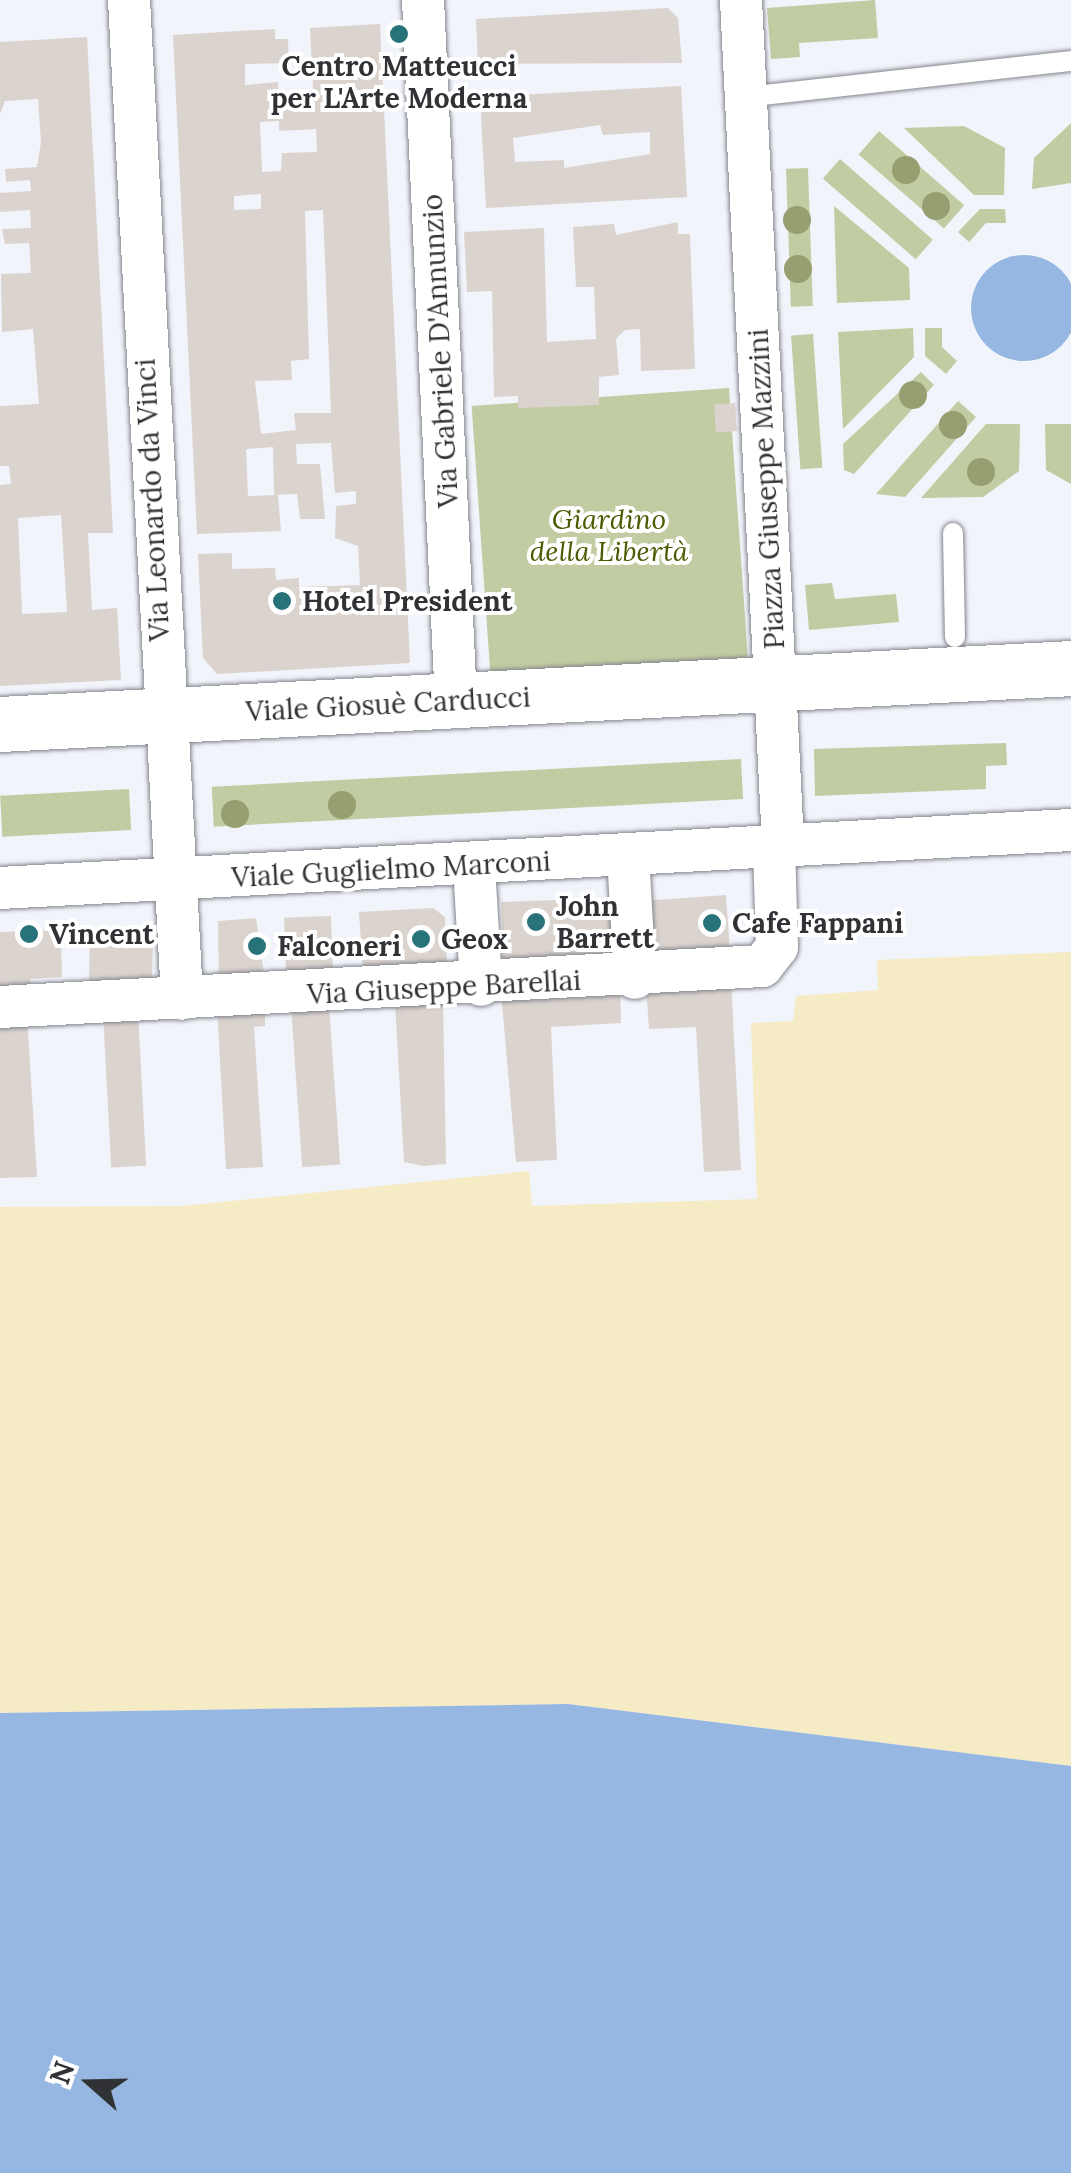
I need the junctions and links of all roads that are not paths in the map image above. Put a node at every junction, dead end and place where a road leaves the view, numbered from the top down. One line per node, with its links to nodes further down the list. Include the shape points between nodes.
1 (130, 0): 11 (street, Via Leonardo da Vinci)
2 (424, 0): 10 (street, Via Gabriele D'Annunzio)
3 (741, 0): 5 (street, Piazza Giuseppe Mazzini)
4 (1071, 61): 5 (lane)
5 (746, 97): 9 (street, Piazza Giuseppe Mazzini)
6 (953, 533): 7 (lane)
7 (955, 637)
8 (1071, 668): 9 (street, Piazza Giuseppe Mazzini)
9 (776, 684): 10 (street, Viale Giosuè Carducci); 14 (street, Via Giuseppe Barellai)
10 (456, 702): 11 (street, Viale Giosuè Carducci)
11 (162, 716): 12 (street, Viale Giosuè Carducci); 17 (street, Via Leonardo da Vinci)
12 (0, 724)
13 (1071, 830): 14 (street, Viale Guglielmo Marconi)
14 (778, 845): 15 (street, Viale Guglielmo Marconi); 19 (street, Via Giuseppe Barellai, via 777,947 762,966)
15 (628, 854): 16 (street, Viale Guglielmo Marconi); 19 (street)
16 (474, 866): 17 (street, Viale Guglielmo Marconi); 20 (street)
17 (173, 882): 18 (street, Viale Guglielmo Marconi); 21 (street, Via Leonardo da Vinci)
18 (0, 888)
19 (634, 978): 20 (street, Via Giuseppe Barellai)
20 (481, 985): 21 (street, Via Giuseppe Barellai)
21 (182, 999): 22 (street, Via Giuseppe Barellai)
22 (0, 1007)

